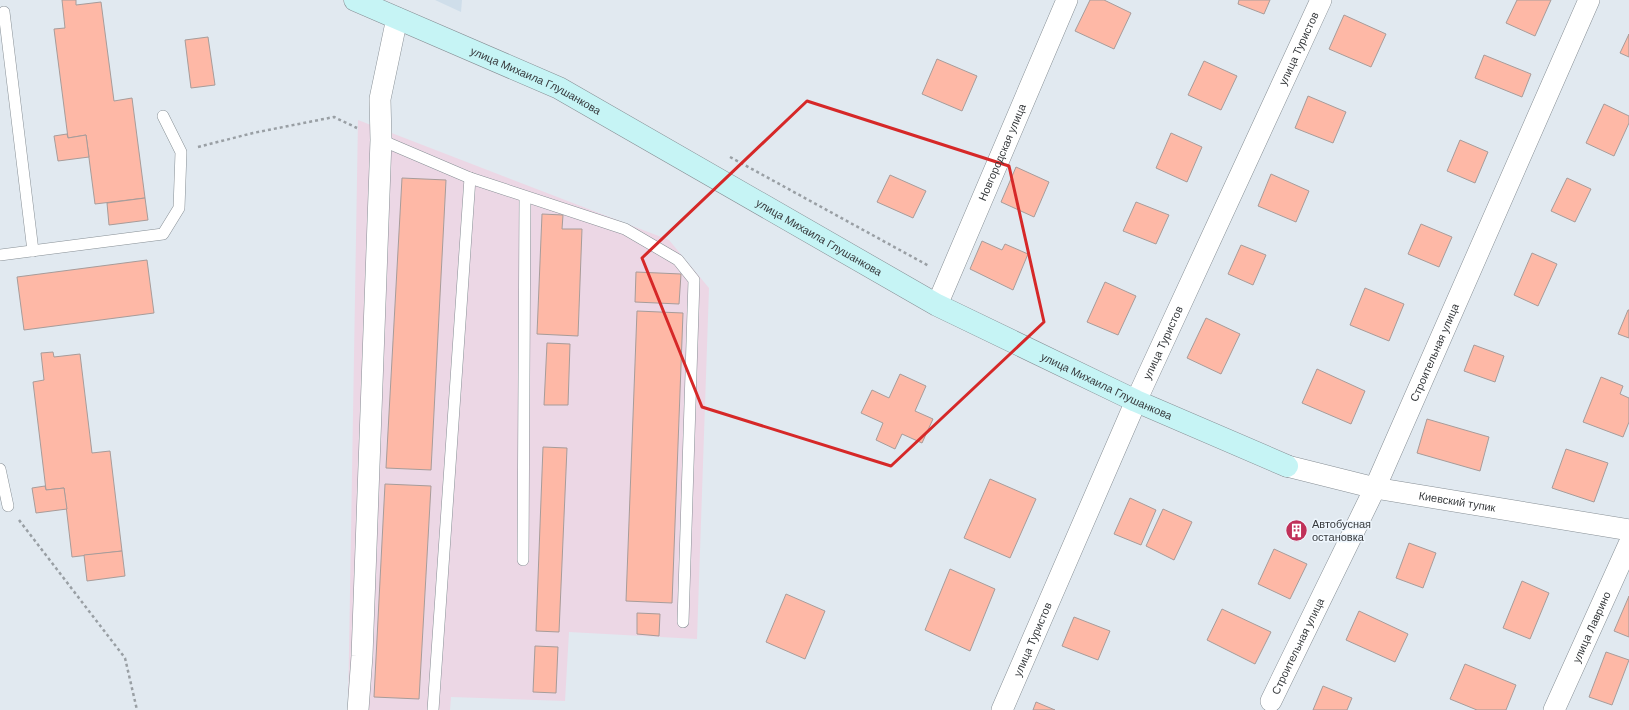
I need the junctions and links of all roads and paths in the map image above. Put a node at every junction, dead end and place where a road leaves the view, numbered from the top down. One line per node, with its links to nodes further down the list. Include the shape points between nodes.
1 (354, 0): 6 (street, улица Михаила Глушанкова)
2 (1067, 0): 14 (street, Новгородская улица)
3 (1321, 0): 15 (street, улица Туристов)
4 (1589, 0): 18 (street, Строительная улица)
5 (4, 12): 12 (lane)
6 (397, 18): 8 (street, via 380,99); 14 (street, улица Михаила Глушанкова, via 559,88)
7 (163, 116): 9 (lane)
8 (381, 140): 9 (path, via 334,117 253,133); 10 (lane); 26 (street)
9 (181, 152): 12 (lane, via 179,208 163,234)
10 (470, 178): 11 (lane); 27 (lane)
11 (525, 197): 22 (lane); 23 (lane, via 625,229 678,260 694,280)
12 (33, 251): 13 (lane)
13 (0, 255)
14 (936, 305): 15 (street, улица Михаила Глушанкова)
15 (1136, 401): 16 (street, улица Михаила Глушанкова); 28 (street, улица Туристов)
16 (1288, 466): 18 (street, Киевский тупик)
17 (0, 469): 19 (lane)
18 (1375, 488): 20 (street, Киевский тупик); 24 (street, Строительная улица)
19 (8, 506): 25 (path, via 125,658)
20 (1629, 530)
21 (1629, 544): 29 (street, улица Лаврино)
22 (523, 560)
23 (683, 622)
24 (1271, 701)
25 (137, 710)
26 (358, 710)
27 (433, 710)
28 (1002, 710)
29 (1554, 710)

